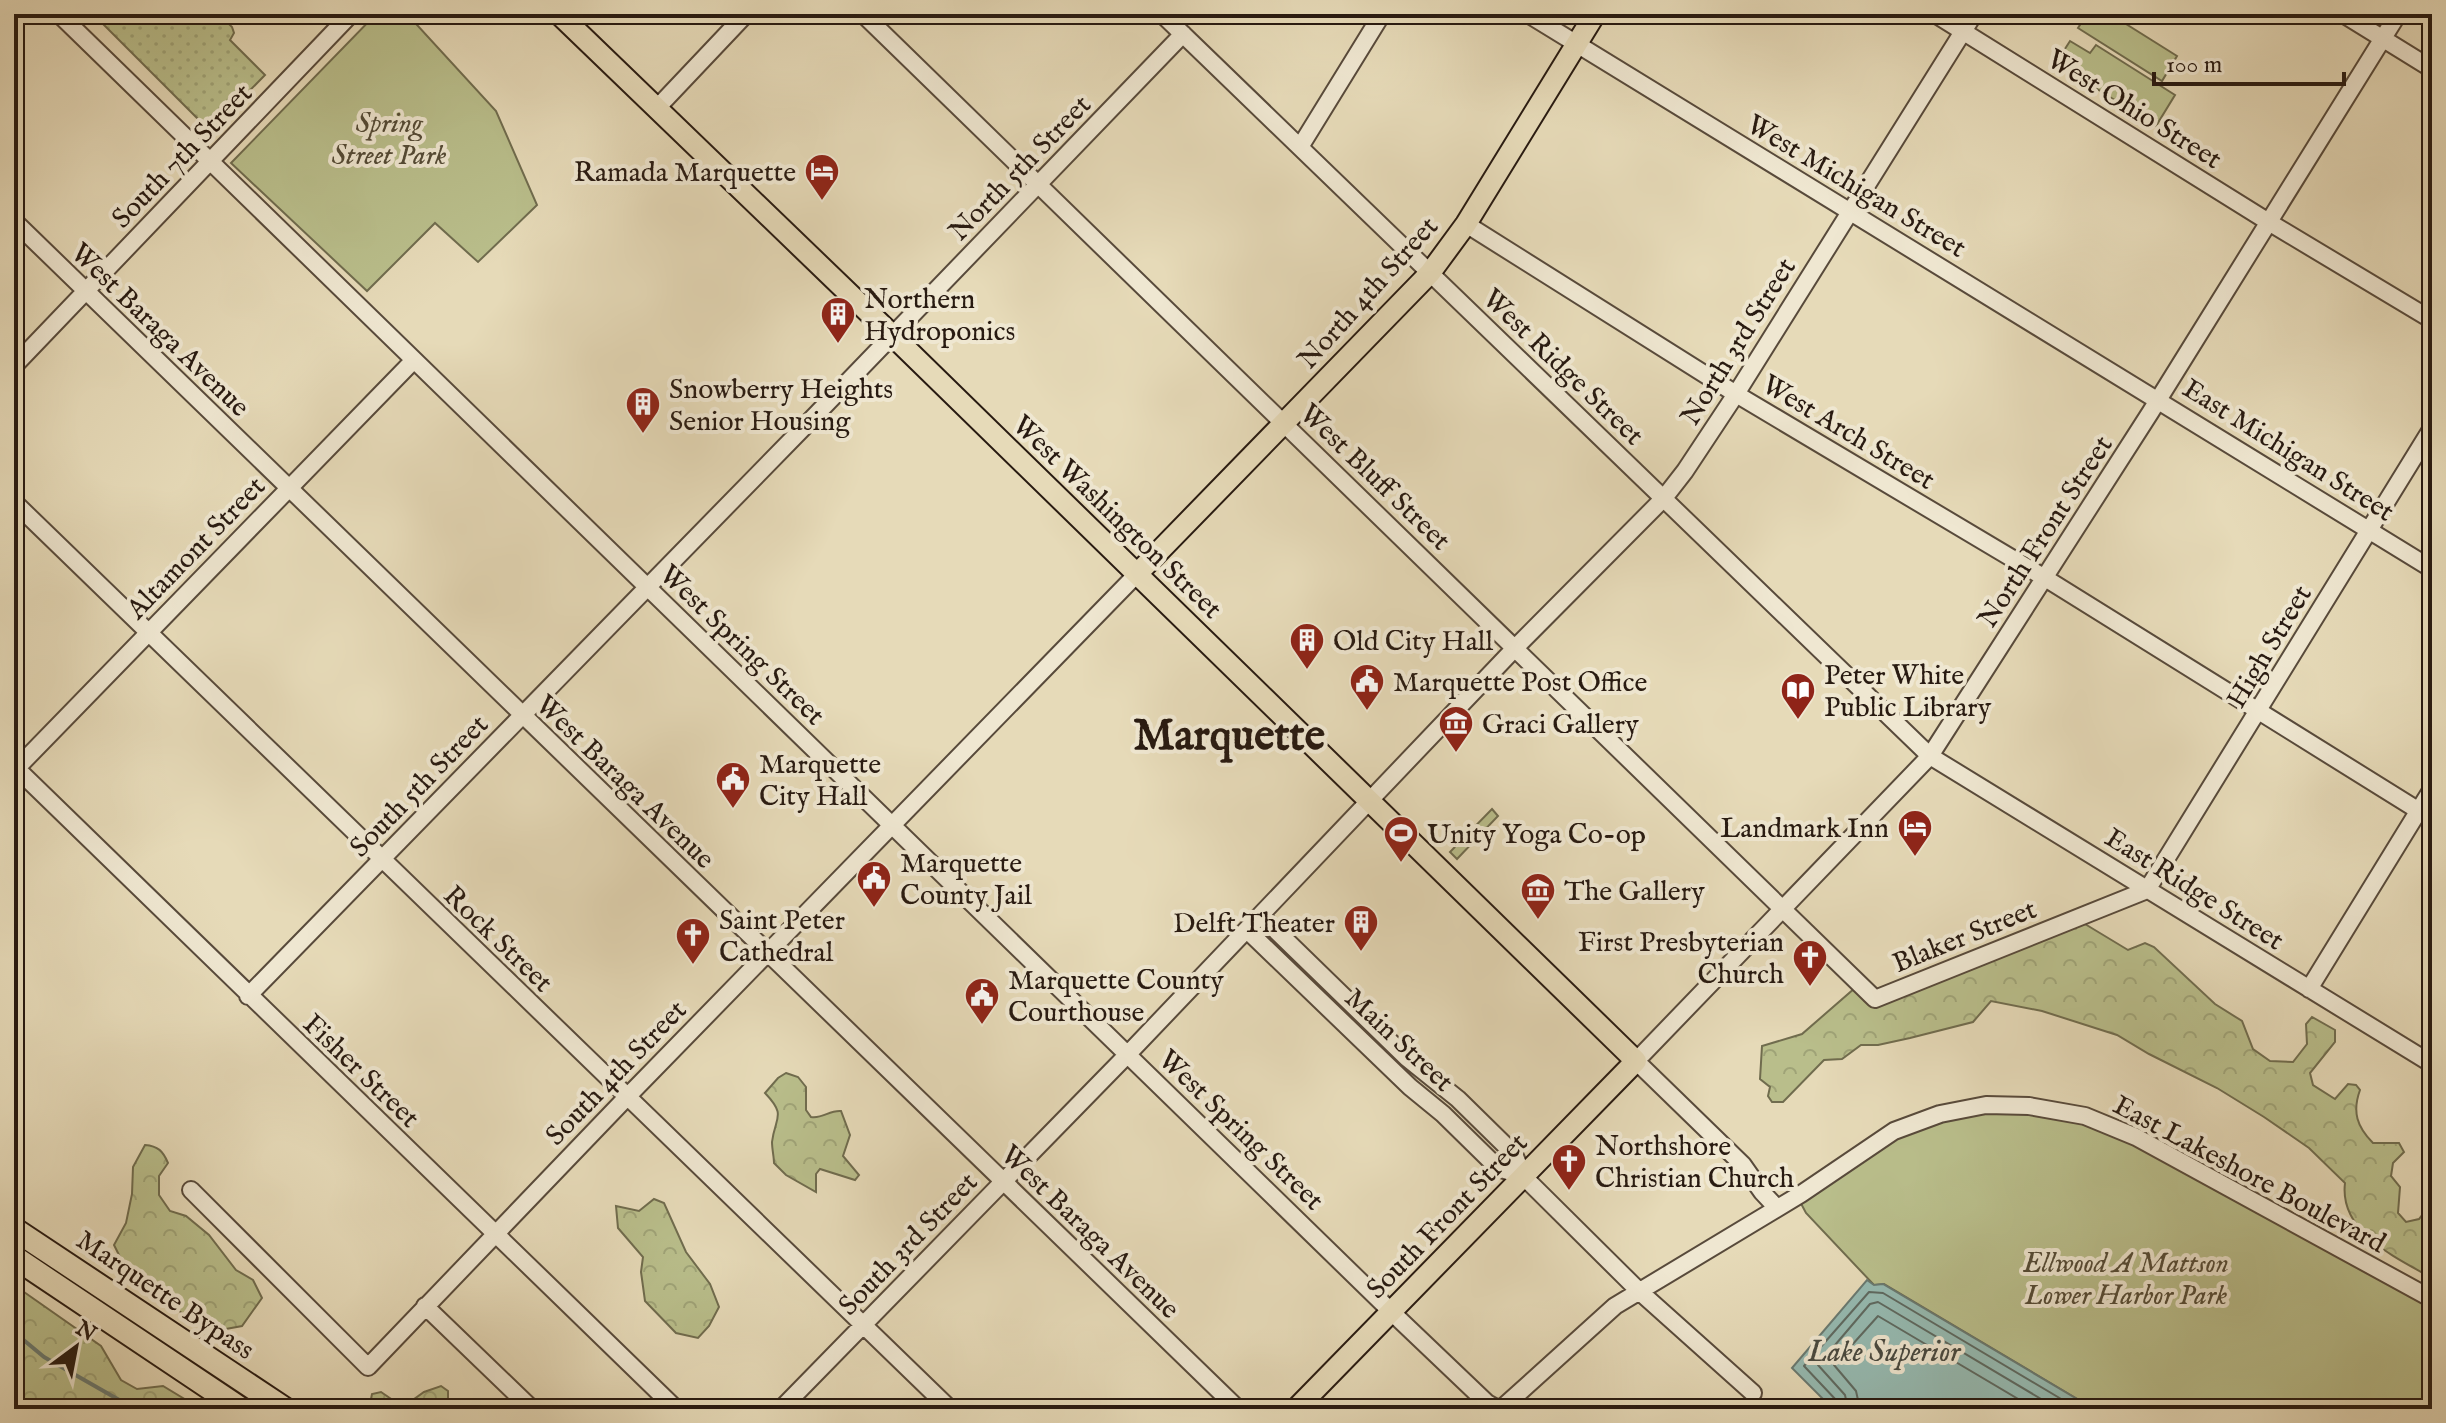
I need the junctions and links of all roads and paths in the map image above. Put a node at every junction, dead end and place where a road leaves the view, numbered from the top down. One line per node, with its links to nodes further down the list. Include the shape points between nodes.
1 (59, 14): 21 (street, West Spring Street)
2 (351, 14): 21 (street, South 7th Street)
3 (559, 14): 19 (main road, West Washington Street)
4 (746, 14): 19 (street)
5 (863, 14): 22 (street, West Bluff Street)
6 (1162, 14): 15 (street, West Ridge Street)
7 (1382, 14): 20 (street)
8 (1528, 14): 17 (street, West Michigan Street)
9 (1595, 14): 17 (main road, North 4th Street)
10 (1935, 14): 14 (street, West Ohio Street)
11 (1974, 14): 14 (street, North 3rd Street)
12 (2343, 14): 16 (street)
13 (2398, 14): 16 (street, North Front Street)
14 (1963, 31): 23 (street, North 3rd Street); 25 (street, West Ohio Street)
15 (1183, 34): 20 (street, West Ridge Street); 22 (street, North 5th Street)
16 (2383, 39): 18 (street); 25 (street, North Front Street)
17 (1577, 44): 23 (street, West Michigan Street); 26 (main road, North 4th Street)
18 (2432, 69)
19 (657, 108): 30 (main road, West Washington Street)
20 (1300, 147): 27 (street, West Ridge Street)
21 (211, 161): 28 (street, South 7th Street); 31 (street, West Spring Street)
22 (1039, 186): 30 (street, North 5th Street); 35 (street, West Bluff Street)
23 (1850, 211): 33 (street, North 3rd Street); 34 (street, West Michigan Street)
24 (14, 221): 28 (street, West Baraga Avenue)
25 (2267, 221): 29 (street, West Ohio Street); 34 (street, North Front Street)
26 (1466, 224): 27 (main road, North 4th Street); 33 (street, West Arch Street)
27 (1430, 273): 35 (main road, North 4th Street); 38 (street, West Ridge Street)
28 (86, 291): 32 (street, South 7th Street); 37 (street, West Baraga Avenue)
29 (2432, 320)
30 (891, 334): 42 (main road, West Washington Street); 44 (street, South 5th Street)
31 (414, 360): 37 (street, Altamont Street); 44 (street, West Spring Street)
32 (14, 366)
33 (1736, 394): 38 (street, North 3rd Street); 43 (street, West Arch Street)
34 (2159, 399): 40 (street, East Michigan Street); 43 (street, North Front Street)
35 (1284, 423): 42 (main road, North 4th Street); 46 (street, West Bluff Street)
36 (2432, 428): 40 (street, High Street)
37 (287, 489): 45 (street, Altamont Street); 48 (street, West Baraga Avenue)
38 (1664, 498): 46 (street, North 3rd Street); 49 (street, West Ridge Street)
39 (14, 502): 45 (street, Rock Street)
40 (2369, 530): 41 (street, East Michigan Street); 47 (street, High Street)
41 (2432, 569)
42 (1137, 574): 52 (main road, West Washington Street); 54 (street, South 4th Street)
43 (2045, 578): 47 (street, West Arch Street); 49 (street, North Front Street)
44 (648, 588): 48 (street, South 5th Street); 54 (street, West Spring Street)
45 (148, 634): 50 (street, Altamont Street); 55 (street, Rock Street)
46 (1516, 647): 52 (street, North 3rd Street); 57 (street, West Bluff Street)
47 (2259, 712): 53 (street, West Arch Street); 56 (street, High Street)
48 (522, 716): 55 (street, South 5th Street); 60 (street, West Baraga Avenue)
49 (1930, 756): 56 (street, East Ridge Street); 57 (street, North Front Street)
50 (15, 769): 62 (street, Fisher Street)
51 (2432, 789): 53 (street)
52 (1370, 803): 58 (street, South 3rd Street); 64 (main road, West Washington Street)
53 (2426, 815): 61 (street)
54 (891, 826): 60 (street, South 4th Street); 63 (street, West Spring Street)
55 (381, 860): 62 (street, South 5th Street); 66 (street, Rock Street)
56 (2147, 890): 57 (street, Blaker Street, via 1875,999); 61 (street, East Ridge Street)
57 (1782, 910): 64 (street, North Front Street)
58 (1261, 916): 59 (street, South 3rd Street); 67 (street, Main Street, via 1514,1154)
59 (1247, 930): 63 (street, South 3rd Street); 67 (street, Main Street, via 1498,1168)
60 (766, 954): 66 (street, South 4th Street); 68 (street, West Baraga Avenue)
61 (2309, 989): 65 (street, East Ridge Street)
62 (248, 996): 72 (street, Fisher Street)
63 (1128, 1054): 68 (street, South 3rd Street); 77 (street, West Spring Street)
64 (1636, 1061): 67 (main road, South Front Street); 70 (street, via 1743,1165)
65 (2432, 1064)
66 (627, 1097): 72 (street, South 4th Street); 78 (street, Rock Street)
67 (1523, 1176): 74 (street, Main Street); 77 (main road, South Front Street)
68 (1003, 1182): 78 (street, South 3rd Street); 86 (street, West Baraga Avenue)
69 (191, 1190): 76 (street, South 4th Street, via 368,1367)
70 (1777, 1208): 74 (street, East Lakeshore Boulevard); 75 (street, East Lakeshore Boulevard, via 1894,1131 1986,1105 2029,1106 2085,1116 2136,1137)
71 (14, 1229): 81 (highway, Marquette Bypass)
72 (495, 1233): 76 (street, South 4th Street); 83 (street, Fisher Street)
73 (14, 1257): 80 (highway, Marquette Bypass)
74 (1639, 1291): 79 (street, Main Street); 88 (street, East Lakeshore Boulevard, via 1615,1306)
75 (2432, 1299)
76 (425, 1306): 82 (street)
77 (1391, 1311): 87 (main road, South Front Street); 88 (street, West Spring Street, via 1487,1403)
78 (864, 1326): 84 (street, South 3rd Street); 85 (street, Rock Street)
79 (1753, 1393)
80 (241, 1409)
81 (285, 1409)
82 (532, 1409)
83 (676, 1409)
84 (781, 1409)
85 (950, 1409)
86 (1238, 1409)
87 (1296, 1409)
88 (1500, 1409)

